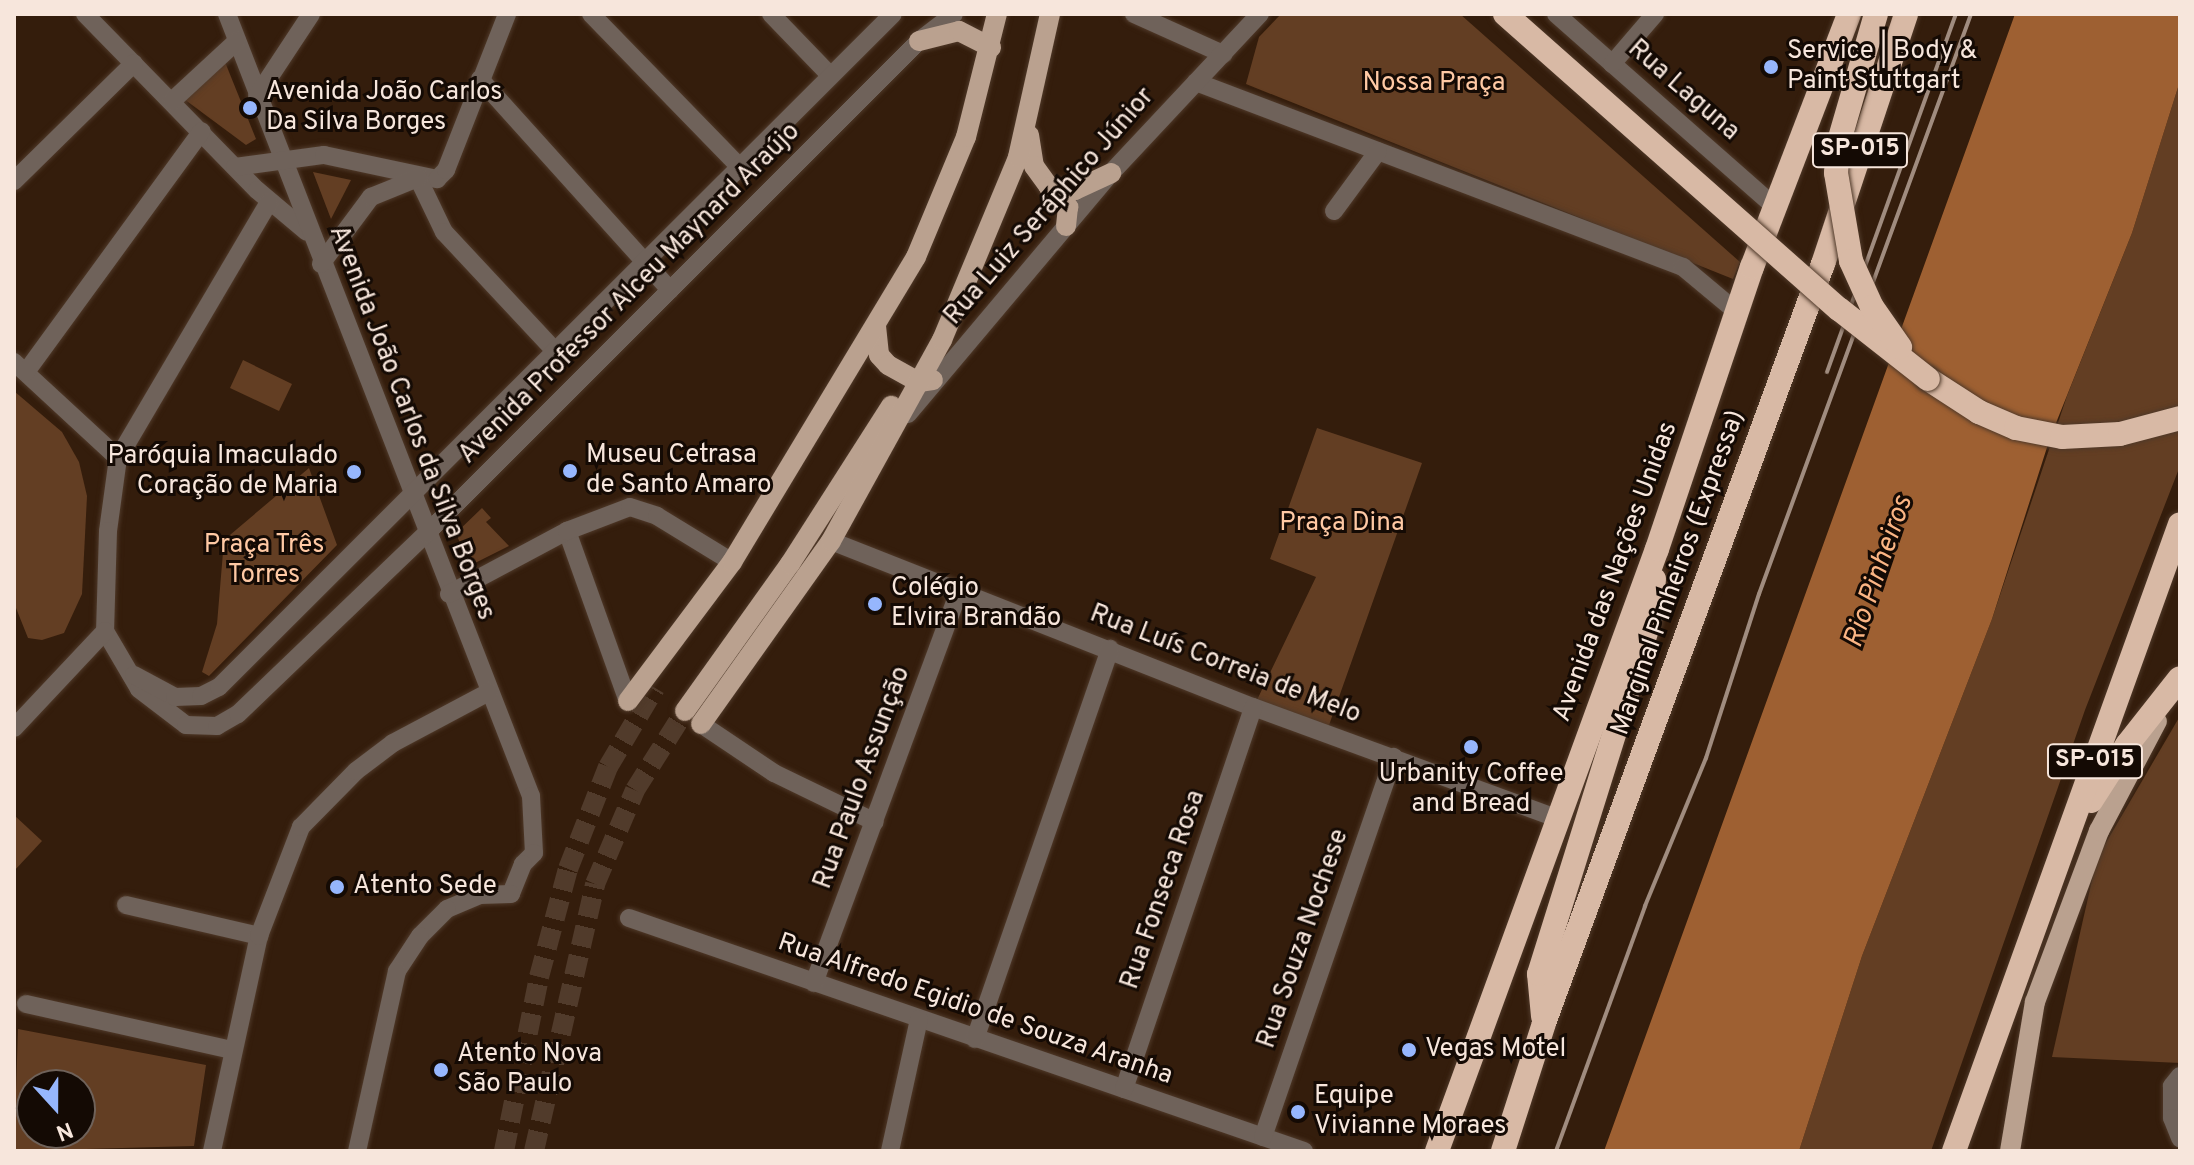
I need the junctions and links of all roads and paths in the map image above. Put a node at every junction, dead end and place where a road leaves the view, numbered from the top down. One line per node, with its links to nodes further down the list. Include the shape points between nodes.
1 (85, 14): 23 (street)
2 (227, 14): 19 (street, Avenida João Carlos da Silva Borges)
3 (311, 14): 28 (street)
4 (507, 14): 26 (street)
5 (591, 14): 35 (street)
6 (771, 14): 25 (street)
7 (893, 14): 25 (street, Avenida Professor Alceu Maynard Araújo)
8 (954, 14): 20 (street, Avenida Professor Alceu Maynard Araújo)
9 (997, 14): 21 (main road)
10 (1050, 14): 30 (main road)
11 (1134, 14): 22 (street)
12 (1260, 14): 22 (street, Rua Luiz Seráphico Júnior)
13 (1505, 14): 54 (highway, bridge, via 1839,309)
14 (1556, 14): 24 (street, Rua Laguna)
15 (1655, 14): 24 (street)
16 (1849, 14): 43 (highway, Avenida das Nações Unidas)
17 (1876, 14): 54 (highway, bridge, via 1838,145 1842,227 1872,307)
18 (1906, 14): 90 (highway, Marginal Pinheiros (Expressa) / SP-015, via 1823,264)
19 (237, 41): 28 (street, Avenida João Carlos da Silva Borges); 29 (street)
20 (919, 41): 21 (main road, via 959,31); 49 (street, Avenida Professor Alceu Maynard Araújo)
21 (991, 47): 51 (main road, via 966,137 934,217)
22 (1223, 54): 27 (street, Rua Luiz Seráphico Júnior)
23 (134, 63): 29 (street); 39 (street)
24 (1612, 64): 43 (street, Rua Laguna)
25 (830, 75): 35 (street, Avenida Professor Alceu Maynard Araújo)
26 (480, 79): 38 (street, via 446,170 437,179); 47 (street)
27 (1196, 82): 32 (street); 37 (street, Rua Luiz Seráphico Júnior)
28 (257, 96): 33 (street, Avenida João Carlos da Silva Borges)
29 (172, 101): 31 (street)
30 (1028, 125): 40 (main road, via 1029,153); 55 (main road)
31 (202, 131): 36 (street); 53 (street)
32 (1378, 151): 44 (street); 50 (street, via 1683,267)
33 (283, 162): 34 (street, via 311,155); 36 (street); 46 (street, Avenida João Carlos da Silva Borges)
34 (371, 165): 38 (street); 41 (street)
35 (738, 165): 47 (street, Avenida Professor Alceu Maynard Araújo)
36 (235, 167): 42 (street)
37 (1111, 173): 40 (main road, via 1075,190); 45 (street, Rua Luiz Seráphico Júnior)
38 (418, 178): 41 (street); 52 (street, via 444,232)
39 (14, 181)
40 (1049, 187): 45 (main road, via 1068,207)
41 (371, 197): 48 (street)
42 (269, 202): 46 (street); 58 (street)
43 (1775, 207): 50 (highway, Avenida das Nações Unidas)
44 (1334, 211)
45 (1066, 226): 55 (street, Rua Luiz Seráphico Júnior)
46 (310, 234): 48 (street, Avenida João Carlos da Silva Borges)
47 (642, 260): 49 (street); 52 (street, Avenida Professor Alceu Maynard Araújo)
48 (321, 264): 59 (street, Avenida João Carlos da Silva Borges)
49 (670, 290): 62 (street, Avenida Professor Alceu Maynard Araújo)
50 (1738, 313): 64 (highway, Avenida das Nações Unidas)
51 (876, 326): 55 (main road, via 879,355); 56 (main road)
52 (555, 351): 59 (street, Avenida Professor Alceu Maynard Araújo)
53 (20, 367): 58 (street)
54 (1928, 379): 57 (highway, via 1979,412 2016,428 2062,437 2120,434)
55 (921, 380): 63 (main road); 77 (main road, via 790,564)
56 (836, 394): 65 (main road); 71 (main road, via 813,457)
57 (2180, 418)
58 (118, 458): 68 (street, via 108,531)
59 (409, 493): 62 (street, Avenida João Carlos da Silva Borges); 73 (street, Avenida Professor Alceu Maynard Araújo, via 219,687)
60 (2180, 524): 83 (highway, SP-015)
61 (567, 531): 65 (street, via 630,507 657,516); 67 (street); 74 (street)
62 (426, 534): 67 (street, Avenida João Carlos da Silva Borges); 78 (street, Avenida Professor Alceu Maynard Araújo, via 238,714)
63 (831, 541): 66 (street, Rua Luís Correia de Melo); 77 (main road)
64 (1657, 549): 81 (highway, Avenida das Nações Unidas); 90 (highway, via 1650,619 1539,974)
65 (732, 562): 74 (main road)
66 (959, 591): 69 (street, Rua Luís Correia de Melo); 82 (street, Rua Paulo Assunção)
67 (449, 594): 72 (street, Avenida João Carlos da Silva Borges)
68 (105, 631): 75 (street, via 124,669); 79 (street)
69 (1110, 649): 76 (street, Rua Luís Correia de Melo); 91 (street)
70 (2180, 681): 83 (highway, via 2127,745); 104 (main road, via 2126,773 2079,876 2035,1002)
71 (655, 688)
72 (489, 692): 86 (street, via 393,743 313,810 291,847); 98 (street, Avenida João Carlos da Silva Borges, via 531,796 534,853 519,871 511,894 480,895 447,909 405,956 392,986)
73 (201, 696): 75 (street); 78 (street, via 208,717)
74 (628, 701)
75 (164, 702): 78 (street, via 186,725)
76 (1253, 707): 80 (street, Rua Luís Correia de Melo); 94 (street, Rua Fonseca Rosa)
77 (693, 718): 82 (street, via 774,773)
78 (219, 725)
79 (14, 728)
80 (1394, 757): 81 (street, Rua Luís Correia de Melo); 95 (street, Rua Souza Nochese)
81 (1556, 818): 101 (highway, Avenida das Nações Unidas)
82 (875, 822): 87 (street, Rua Paulo Assunção)
83 (2066, 840): 103 (highway, SP-015)
84 (126, 905): 86 (street)
85 (629, 918): 87 (street, Rua Alfredo Egidio de Souza Aranha)
86 (259, 936): 92 (street)
87 (814, 983): 89 (street, Rua Alfredo Egidio de Souza Aranha)
88 (26, 1004): 92 (street)
89 (919, 1019): 91 (street, Rua Alfredo Egidio de Souza Aranha); 99 (street)
90 (1544, 1023): 102 (highway, Marginal Pinheiros (Expressa) / SP-015)
91 (975, 1039): 94 (street, Rua Alfredo Egidio de Souza Aranha)
92 (232, 1050): 97 (street)
93 (2180, 1076): 96 (street, via 2172,1086 2172,1118)
94 (1124, 1089): 95 (street, Rua Alfredo Egidio de Souza Aranha)
95 (1263, 1137): 100 (street, Rua Alfredo Egidio de Souza Aranha)
96 (2180, 1138)
97 (212, 1151)
98 (357, 1151)
99 (890, 1151)
100 (1304, 1151)
101 (1437, 1151)
102 (1503, 1151)
103 (1954, 1151)
104 (2010, 1151)

